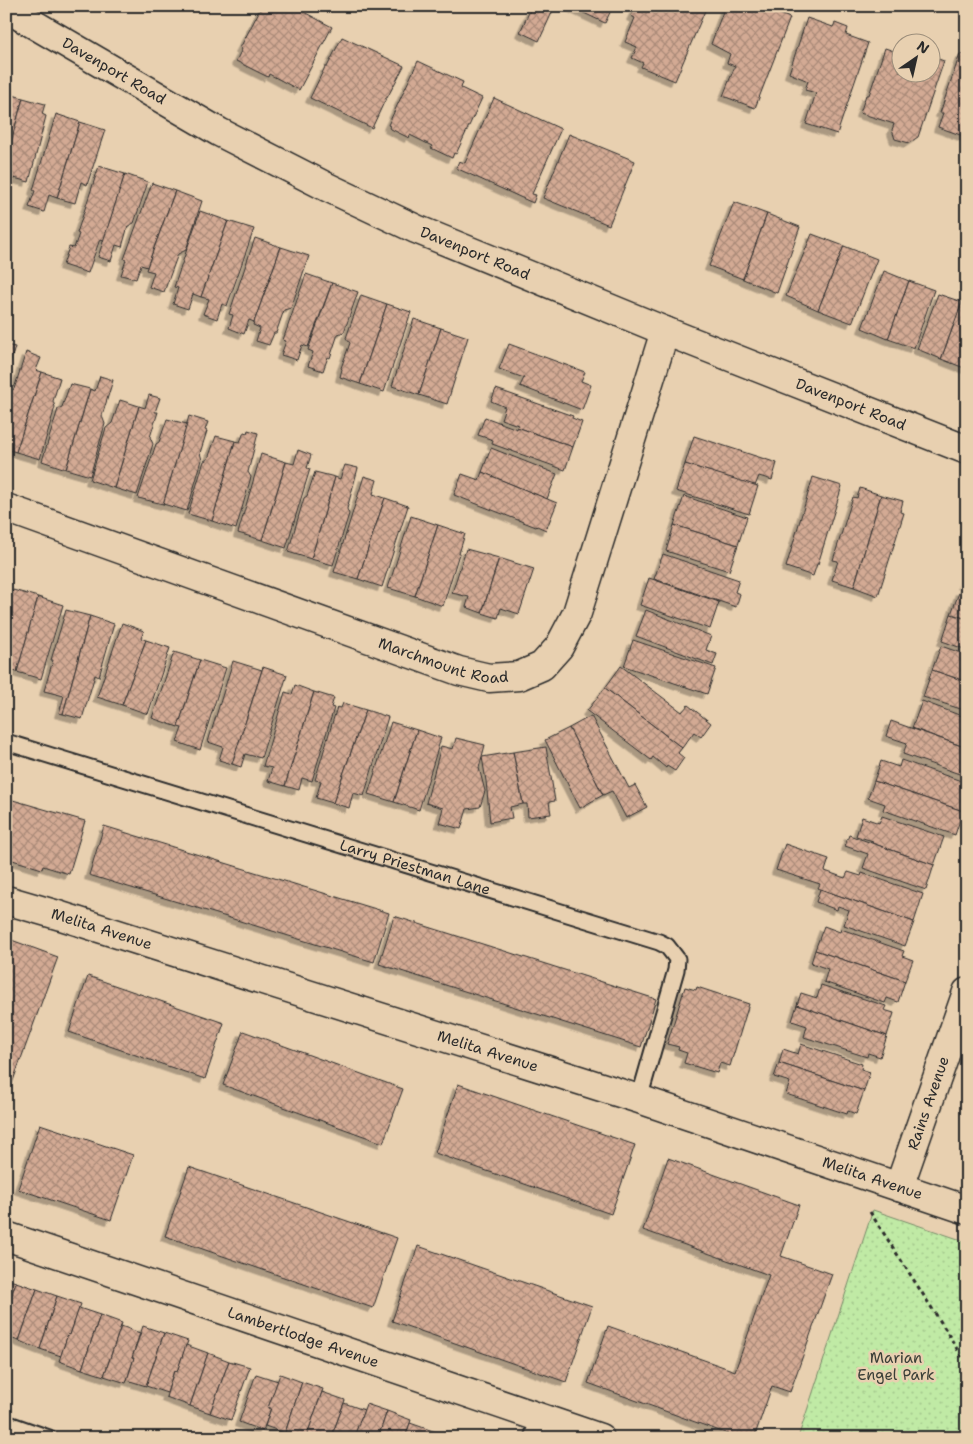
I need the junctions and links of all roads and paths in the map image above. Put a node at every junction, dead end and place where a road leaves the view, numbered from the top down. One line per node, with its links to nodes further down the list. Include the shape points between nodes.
1 (6, 8): 2 (street, Davenport Road, via 219,132 327,187 416,229)
2 (665, 332): 3 (street, Davenport Road); 4 (street, Marchmount Road, via 577,613 559,647 548,660 519,676 489,678 459,671)
3 (967, 450)
4 (6, 508)
5 (6, 742): 8 (lane, Larry Priestman Lane, via 667,946 677,959 676,970)
6 (6, 900): 8 (street, Melita Avenue)
7 (967, 992): 9 (street, Rains Avenue)
8 (639, 1099): 9 (street, Melita Avenue)
9 (899, 1187): 11 (street, Melita Avenue)
10 (867, 1208): 13 (path)
11 (967, 1210)
12 (6, 1236): 15 (street, Lambertlodge Avenue)
13 (967, 1366)
14 (6, 1423): 16 (lane)
15 (536, 1427): 17 (street, Lambertlodge Avenue)
16 (49, 1438)
17 (600, 1438)

